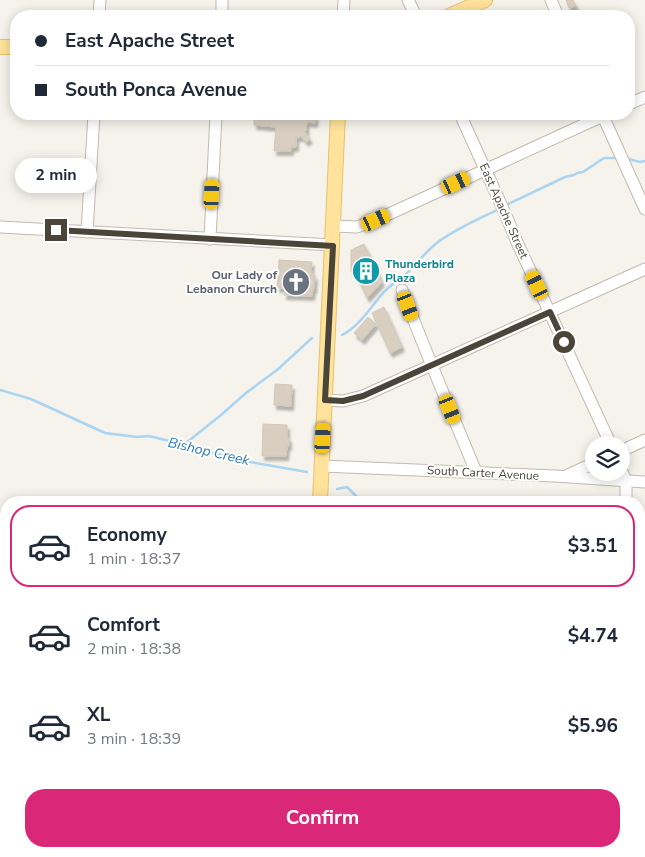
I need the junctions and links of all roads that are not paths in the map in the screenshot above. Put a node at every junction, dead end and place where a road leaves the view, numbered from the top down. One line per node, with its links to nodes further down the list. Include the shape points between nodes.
1 (485, 0): 2 (main road)
2 (462, 10)
3 (94, 120): 13 (street)
4 (216, 120): 14 (street)
5 (338, 120): 11 (main road)
6 (463, 120): 9 (street, East Apache Street)
7 (591, 120): 9 (street)
8 (607, 120): 10 (street)
9 (485, 169): 11 (street, via 361,226); 18 (street, East Apache Street)
10 (645, 209)
11 (334, 226): 15 (main road)
12 (0, 227): 13 (street)
13 (87, 232): 14 (street)
14 (210, 239): 15 (street)
15 (333, 246): 20 (main road)
16 (645, 268): 18 (street)
17 (402, 290): 19 (street)
18 (550, 312): 19 (street); 21 (street, East Apache Street)
19 (431, 365): 20 (street, via 363,396 343,401); 26 (street)
20 (325, 400): 24 (main road)
21 (607, 436)
22 (645, 440): 23 (street)
23 (630, 447)
24 (322, 466): 26 (street, South Carter Avenue); 32 (main road)
25 (585, 467): 27 (street)
26 (476, 472): 27 (street, South Carter Avenue)
27 (565, 476): 28 (street, South Carter Avenue)
28 (585, 477)
29 (630, 480): 31 (street, South Carter Avenue)
30 (626, 481): 33 (street)
31 (645, 482)
32 (320, 496)
33 (626, 496)

